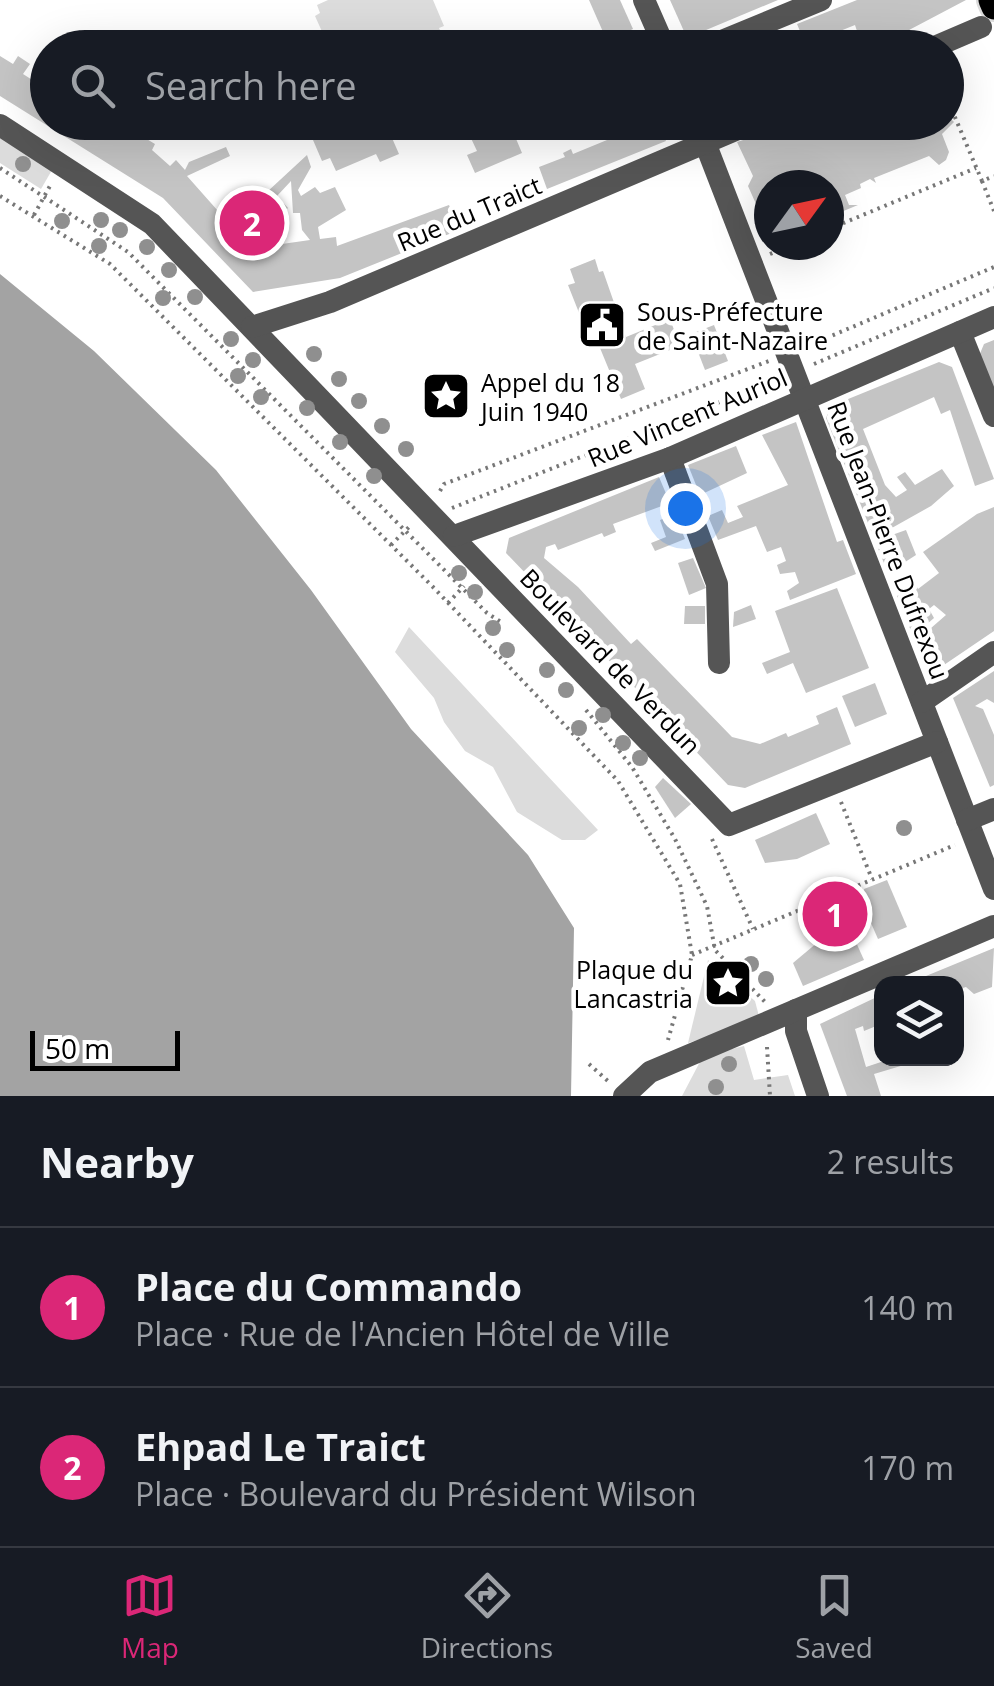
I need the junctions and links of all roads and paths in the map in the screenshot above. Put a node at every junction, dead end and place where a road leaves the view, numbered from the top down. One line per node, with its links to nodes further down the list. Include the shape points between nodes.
1 (644, 0): 5 (street)
2 (821, 0): 6 (street)
3 (991, 0): 4 (main road)
4 (987, 17): 7 (street)
5 (656, 30)
6 (748, 30)
7 (964, 30)
8 (0, 124): 25 (street, Boulevard de Verdun, via 152,224)
9 (964, 139): 13 (path)
10 (687, 140): 25 (street, Rue du Traict, via 330,302)
11 (705, 140): 29 (street, Rue Jean-Pierre Dufrexou)
12 (0, 168): 18 (path)
13 (976, 168): 16 (path); 21 (path)
14 (56, 175): 18 (path)
15 (994, 176): 16 (path)
16 (982, 181): 19 (path)
17 (0, 196): 20 (path)
18 (44, 197): 20 (path); 35 (path, via 128,252)
19 (994, 211)
20 (33, 216): 37 (path, via 110,264)
21 (844, 224)
22 (994, 267): 27 (path)
23 (994, 288): 29 (path)
24 (994, 317): 26 (street, Rue Vincent Auriol)
25 (252, 327): 36 (street, Boulevard de Verdun)
26 (960, 332): 30 (street, Rue Vincent Auriol); 31 (street)
27 (804, 347)
28 (774, 359): 33 (path, via 444,484)
29 (795, 372): 30 (street, Rue Jean-Pierre Dufrexou); 34 (path)
30 (804, 397): 32 (street, Rue Vincent Auriol); 44 (street, Rue Jean-Pierre Dufrexou)
31 (994, 416)
32 (670, 458): 36 (street, Rue Vincent Auriol); 43 (street, via 717,584)
33 (438, 495)
34 (451, 508)
35 (406, 530): 37 (path); 39 (path)
36 (454, 536): 49 (street, Boulevard de Verdun)
37 (391, 545): 40 (path)
38 (474, 576): 39 (path)
39 (463, 588): 40 (path); 41 (path)
40 (448, 603): 56 (path, via 618,781 680,884)
41 (517, 633)
42 (994, 652): 44 (street)
43 (719, 663)
44 (922, 702): 46 (street, Rue Jean-Pierre Dufrexou)
45 (582, 705): 55 (path, via 632,767 675,839 707,906)
46 (938, 742): 49 (street); 50 (street, Rue Jean-Pierre Dufrexou)
47 (839, 798): 51 (path)
48 (994, 809): 50 (street)
49 (719, 829): 54 (path)
50 (965, 831): 51 (path); 52 (street, Rue Jean-Pierre Dufrexou)
51 (872, 879): 54 (path)
52 (994, 889)
53 (994, 926): 57 (street)
54 (753, 929): 55 (path)
55 (714, 946): 56 (path); 58 (path, via 764,996)
56 (692, 955): 60 (path, via 675,1026)
57 (796, 1010): 58 (street); 63 (street, via 796,1032)
58 (768, 1020): 60 (street); 62 (path)
59 (589, 1064): 61 (path)
60 (650, 1072): 61 (street)
61 (618, 1090)
62 (770, 1096)
63 (818, 1096)

